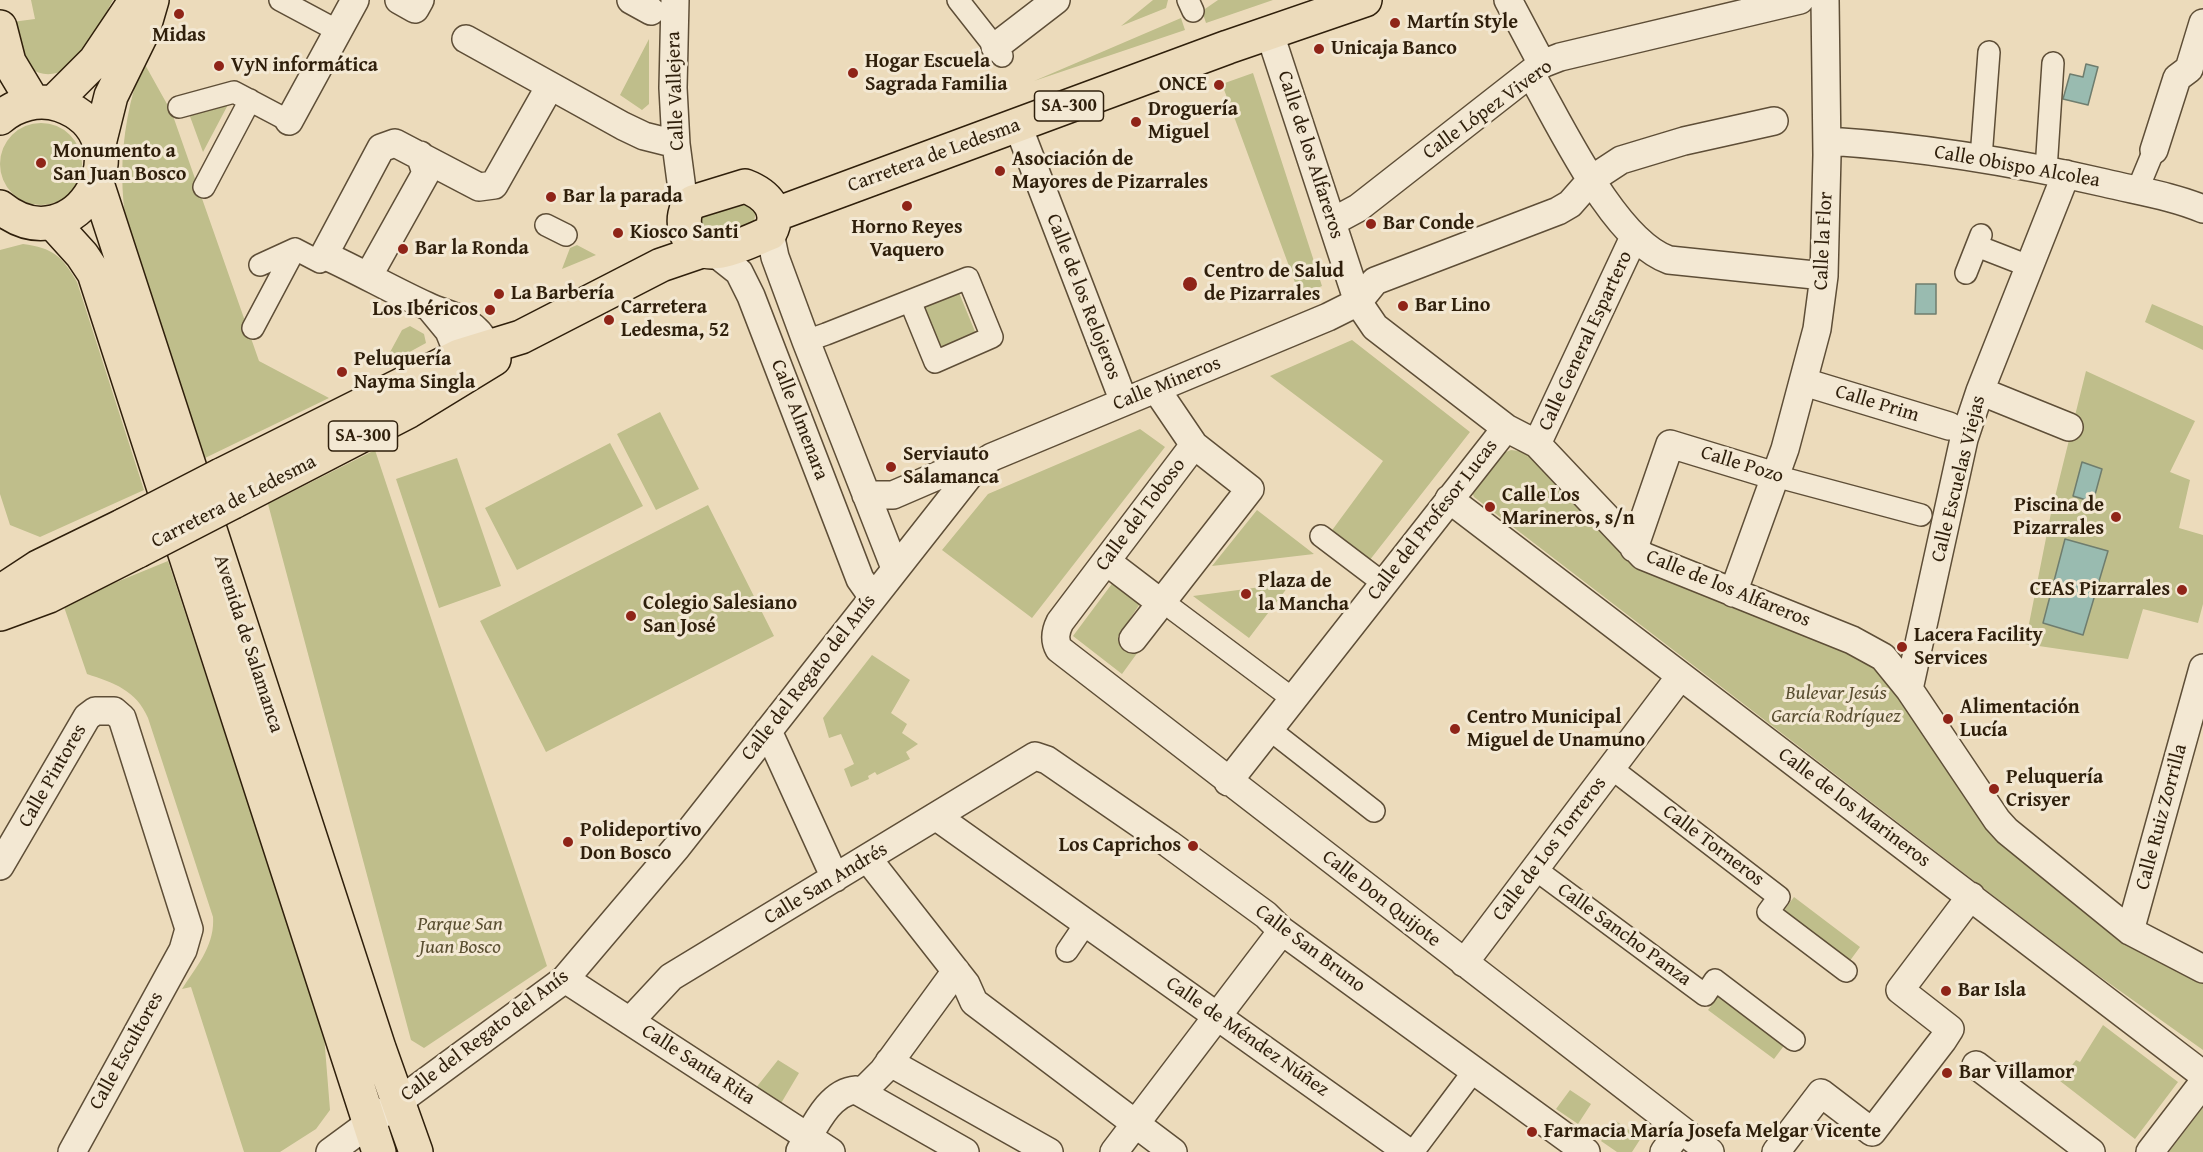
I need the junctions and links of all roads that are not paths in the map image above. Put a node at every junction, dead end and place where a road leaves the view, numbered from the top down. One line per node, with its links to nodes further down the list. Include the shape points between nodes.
1 (136, 0): 25 (main road, via 95,61)
2 (152, 0): 32 (main road, via 143,31 111,96)
3 (280, 0): 16 (street)
4 (355, 0): 16 (street)
5 (399, 0): 6 (street, via 415,9)
6 (420, 0)
7 (958, 0): 19 (street)
8 (1056, 0): 19 (street)
9 (1365, 0): 17 (main road, Carretera de Ledesma / SA-300)
10 (1508, 0): 22 (street)
11 (1800, 0): 22 (street, Calle López Vivero, via 1560,57)
12 (1825, 0): 31 (street, Calle la Flor)
13 (652, 4): 33 (street, Calle Vallejera, via 673,88)
14 (2203, 23): 34 (street, via 2190,69 2177,78)
15 (0, 27): 25 (main road, via 9,62)
16 (338, 32): 28 (street)
17 (1270, 34): 30 (main road, Carretera de Ledesma / SA-300); 44 (street, Calle de los Alfareros)
18 (466, 39): 23 (street)
19 (999, 52)
20 (1989, 52): 35 (street)
21 (2053, 63): 37 (street)
22 (1536, 69): 38 (street); 44 (street, Calle López Vivero, via 1358,208)
23 (550, 86): 33 (street, via 644,136); 36 (street, via 495,185 479,187)
24 (250, 100): 26 (street, via 234,92); 28 (street); 40 (street)
25 (43, 103): 27 (main road, via 19,106); 32 (main road, via 82,117)
26 (179, 107)
27 (0, 118)
28 (289, 121)
29 (1774, 121): 38 (street, via 1647,151 1621,160)
30 (1018, 126): 46 (main road, Carretera de Ledesma / SA-300); 65 (street, Calle de los Relojeros)
31 (1828, 141): 35 (street, Calle Obispo Alcolea); 56 (street, Calle la Flor)
32 (99, 144): 39 (main road, via 102,165)
33 (676, 144): 45 (street, Calle Vallejera)
34 (2154, 150): 41 (street)
35 (1981, 158): 37 (street, Calle Obispo Alcolea)
36 (432, 167): 51 (street, via 394,142 381,148); 55 (street)
37 (2056, 172): 41 (street, Calle Obispo Alcolea); 53 (street, Calle Escuelas Viejas)
38 (1592, 179): 49 (street); 58 (street, via 1570,204 1558,211 1375,281)
39 (98, 186): 43 (main road, via 80,210); 123 (main road, Avenida de Salamanca, via 375,1037)
40 (204, 187)
41 (2137, 191): 42 (street, Calle Obispo Alcolea)
42 (2202, 207)
43 (19, 221): 108 (main road, Avenida de Salamanca, via 82,255 94,273)
44 (1332, 222): 58 (street, Calle de los Alfareros)
45 (695, 223): 46 (main road, SA-300); 46 (main road, SA-300, via 745,186 764,194 770,202); 61 (main road, Carretera de Ledesma / SA-300, via 662,265); 82 (street, Calle Almenara, via 739,272 751,296 860,579)
46 (772, 224): 60 (street, Calle Almenara, via 776,257)
47 (546, 225): 48 (street)
48 (566, 235)
49 (1634, 237): 56 (street, via 1657,256 1669,260); 69 (street, Calle General Espartero)
50 (295, 249): 51 (street, via 320,262); 52 (street); 59 (street)
51 (324, 255): 55 (street)
52 (260, 265)
53 (2031, 267): 54 (street, via 1979,240); 64 (street, Calle Escuelas Viejas)
54 (1966, 273)
55 (369, 275): 61 (street, via 477,330)
56 (1824, 276): 62 (street, Calle la Flor)
57 (910, 301): 60 (street, Calle Almenara)
58 (1358, 302): 63 (street, Calle Mineros); 68 (street, Calle de los Alfareros, via 1376,327)
59 (252, 328)
60 (806, 341): 73 (street, Calle Almenara)
61 (478, 356): 83 (main road, Carretera de Ledesma / SA-300, bridge, via 131,538 38,567)
62 (1804, 382): 66 (street, Calle Prim); 72 (street, Calle la Flor)
63 (1156, 389): 65 (street, Calle Mineros); 70 (street, Calle del Toboso)
64 (1980, 391): 67 (street); 89 (street, Calle Escuelas Viejas, via 1964,439)
65 (1124, 402): 71 (street, Calle Mineros)
66 (1949, 426)
67 (2069, 427)
68 (1506, 428): 69 (street, Calle de los Alfareros); 74 (street, Calle del Profesor Lucas)
69 (1537, 444): 77 (street, Calle de los Alfareros)
70 (1194, 446): 78 (street, Calle del Toboso); 84 (street, via 1250,489)
71 (976, 467): 73 (street, Calle Mineros, via 951,470 893,495); 79 (street, Calle Mineros)
72 (1775, 476): 75 (street, Calle Pozo); 77 (street, Calle Pozo, via 1670,444); 81 (street, Calle la Flor)
73 (866, 495): 79 (street, Calle Almenara)
74 (1449, 499): 80 (street, Calle del Profesor Lucas); 88 (street, Calle de los Marineros)
75 (1921, 515)
76 (1321, 536): 80 (street)
77 (1634, 548): 81 (street, Calle de los Alfareros, via 1643,556)
78 (1106, 561): 84 (street); 86 (street, Calle del Toboso, via 1060,622)
79 (895, 568): 82 (street, Calle del Regato del Anís)
80 (1383, 584): 90 (street, Calle del Profesor Lucas)
81 (1733, 593): 89 (street, Calle de los Alfareros, via 1852,640 1883,657)
82 (872, 596): 92 (street, Calle del Regato del Anís)
83 (4, 602)
84 (1168, 607): 85 (street); 90 (street)
85 (1133, 639)
86 (1056, 643): 95 (street, Calle Don Quijote, via 1070,659)
87 (2203, 668): 105 (street, Calle Ruiz Zorrilla)
88 (1679, 678): 94 (street, Calle de Los Torreros); 102 (street, Calle de los Marineros)
89 (1909, 690): 105 (street, Calle de los Alfareros, via 1997,820)
90 (1293, 699): 91 (street, Calle del Profesor Lucas)
91 (1269, 729): 95 (street, Calle del Profesor Lucas); 96 (street)
92 (768, 731): 101 (street); 113 (street, Calle del Regato del Anís, via 677,847)
93 (1029, 757): 97 (street, Calle San Andrés); 104 (street, Calle San Bruno, via 1047,760 1169,844)
94 (1611, 768): 100 (street, Calle de Los Torreros); 112 (street, Calle Torneros, via 1779,897 1768,912)
95 (1228, 782): 109 (street, Calle Don Quijote)
96 (1374, 811)
97 (937, 817): 98 (street, Calle San Andrés); 103 (street, Calle de Méndez Núñez)
98 (868, 859): 101 (street, Calle San Andrés); 111 (street)
99 (0, 866): 106 (street, Calle Pintores, via 87,717 103,709 114,711 122,718 186,914 189,929)
100 (1535, 869): 109 (street, Calle de Los Torreros); 116 (street, Calle Sancho Panza, via 1705,994 1715,980)
101 (835, 878): 115 (street, Calle San Andrés, via 671,977)
102 (1971, 896): 120 (street, Calle de los Marineros); 142 (street, via 1900,990 1950,1029 1943,1040 1872,1132 1821,1093)
103 (1086, 923): 107 (street); 114 (street, Calle de Méndez Núñez)
104 (1282, 931): 114 (street); 119 (street, Calle San Bruno)
105 (2130, 931): 110 (street, Calle de los Alfareros)
106 (183, 950): 128 (street, Calle Escultores)
107 (1067, 951)
108 (318, 959): 123 (main road, Avenida de Salamanca, via 338,983 364,1056); 126 (main road, Avenida de Salamanca)
109 (1464, 963): 125 (street, Calle Don Quijote)
110 (2203, 969)
111 (956, 971): 117 (street); 124 (street, via 974,1002)
112 (1846, 971)
113 (565, 979): 115 (street, Calle Santa Rita); 123 (street, Calle del Regato del Anís)
114 (1217, 1016): 124 (street); 137 (street, Calle de Méndez Núñez)
115 (630, 1021): 127 (street, Calle Santa Rita)
116 (1794, 1040)
117 (889, 1062): 122 (street); 134 (street)
118 (1976, 1065): 143 (street)
119 (1473, 1072): 138 (street); 139 (street, Calle San Bruno)
120 (2203, 1072)
121 (2203, 1083): 144 (street)
122 (854, 1091): 127 (street, via 831,1102); 133 (street)
123 (400, 1101): 126 (street, Calle del Regato del Anís); 131 (main road, Avenida de Salamanca)
124 (1135, 1124): 135 (street); 136 (street)
125 (1680, 1130): 140 (street); 141 (street, Calle Don Quijote)
126 (375, 1138): 129 (street, Calle del Regato del Anís); 130 (main road, Avenida de Salamanca)
127 (804, 1145): 132 (street, Calle Santa Rita)
128 (72, 1152)
129 (330, 1152)
130 (394, 1152)
131 (416, 1152)
132 (831, 1152)
133 (965, 1152)
134 (1048, 1152)
135 (1114, 1152)
136 (1173, 1152)
137 (1408, 1152)
138 (1413, 1152)
139 (1586, 1152)
140 (1664, 1152)
141 (1710, 1152)
142 (1776, 1152)
143 (2091, 1152)
144 (2150, 1152)

